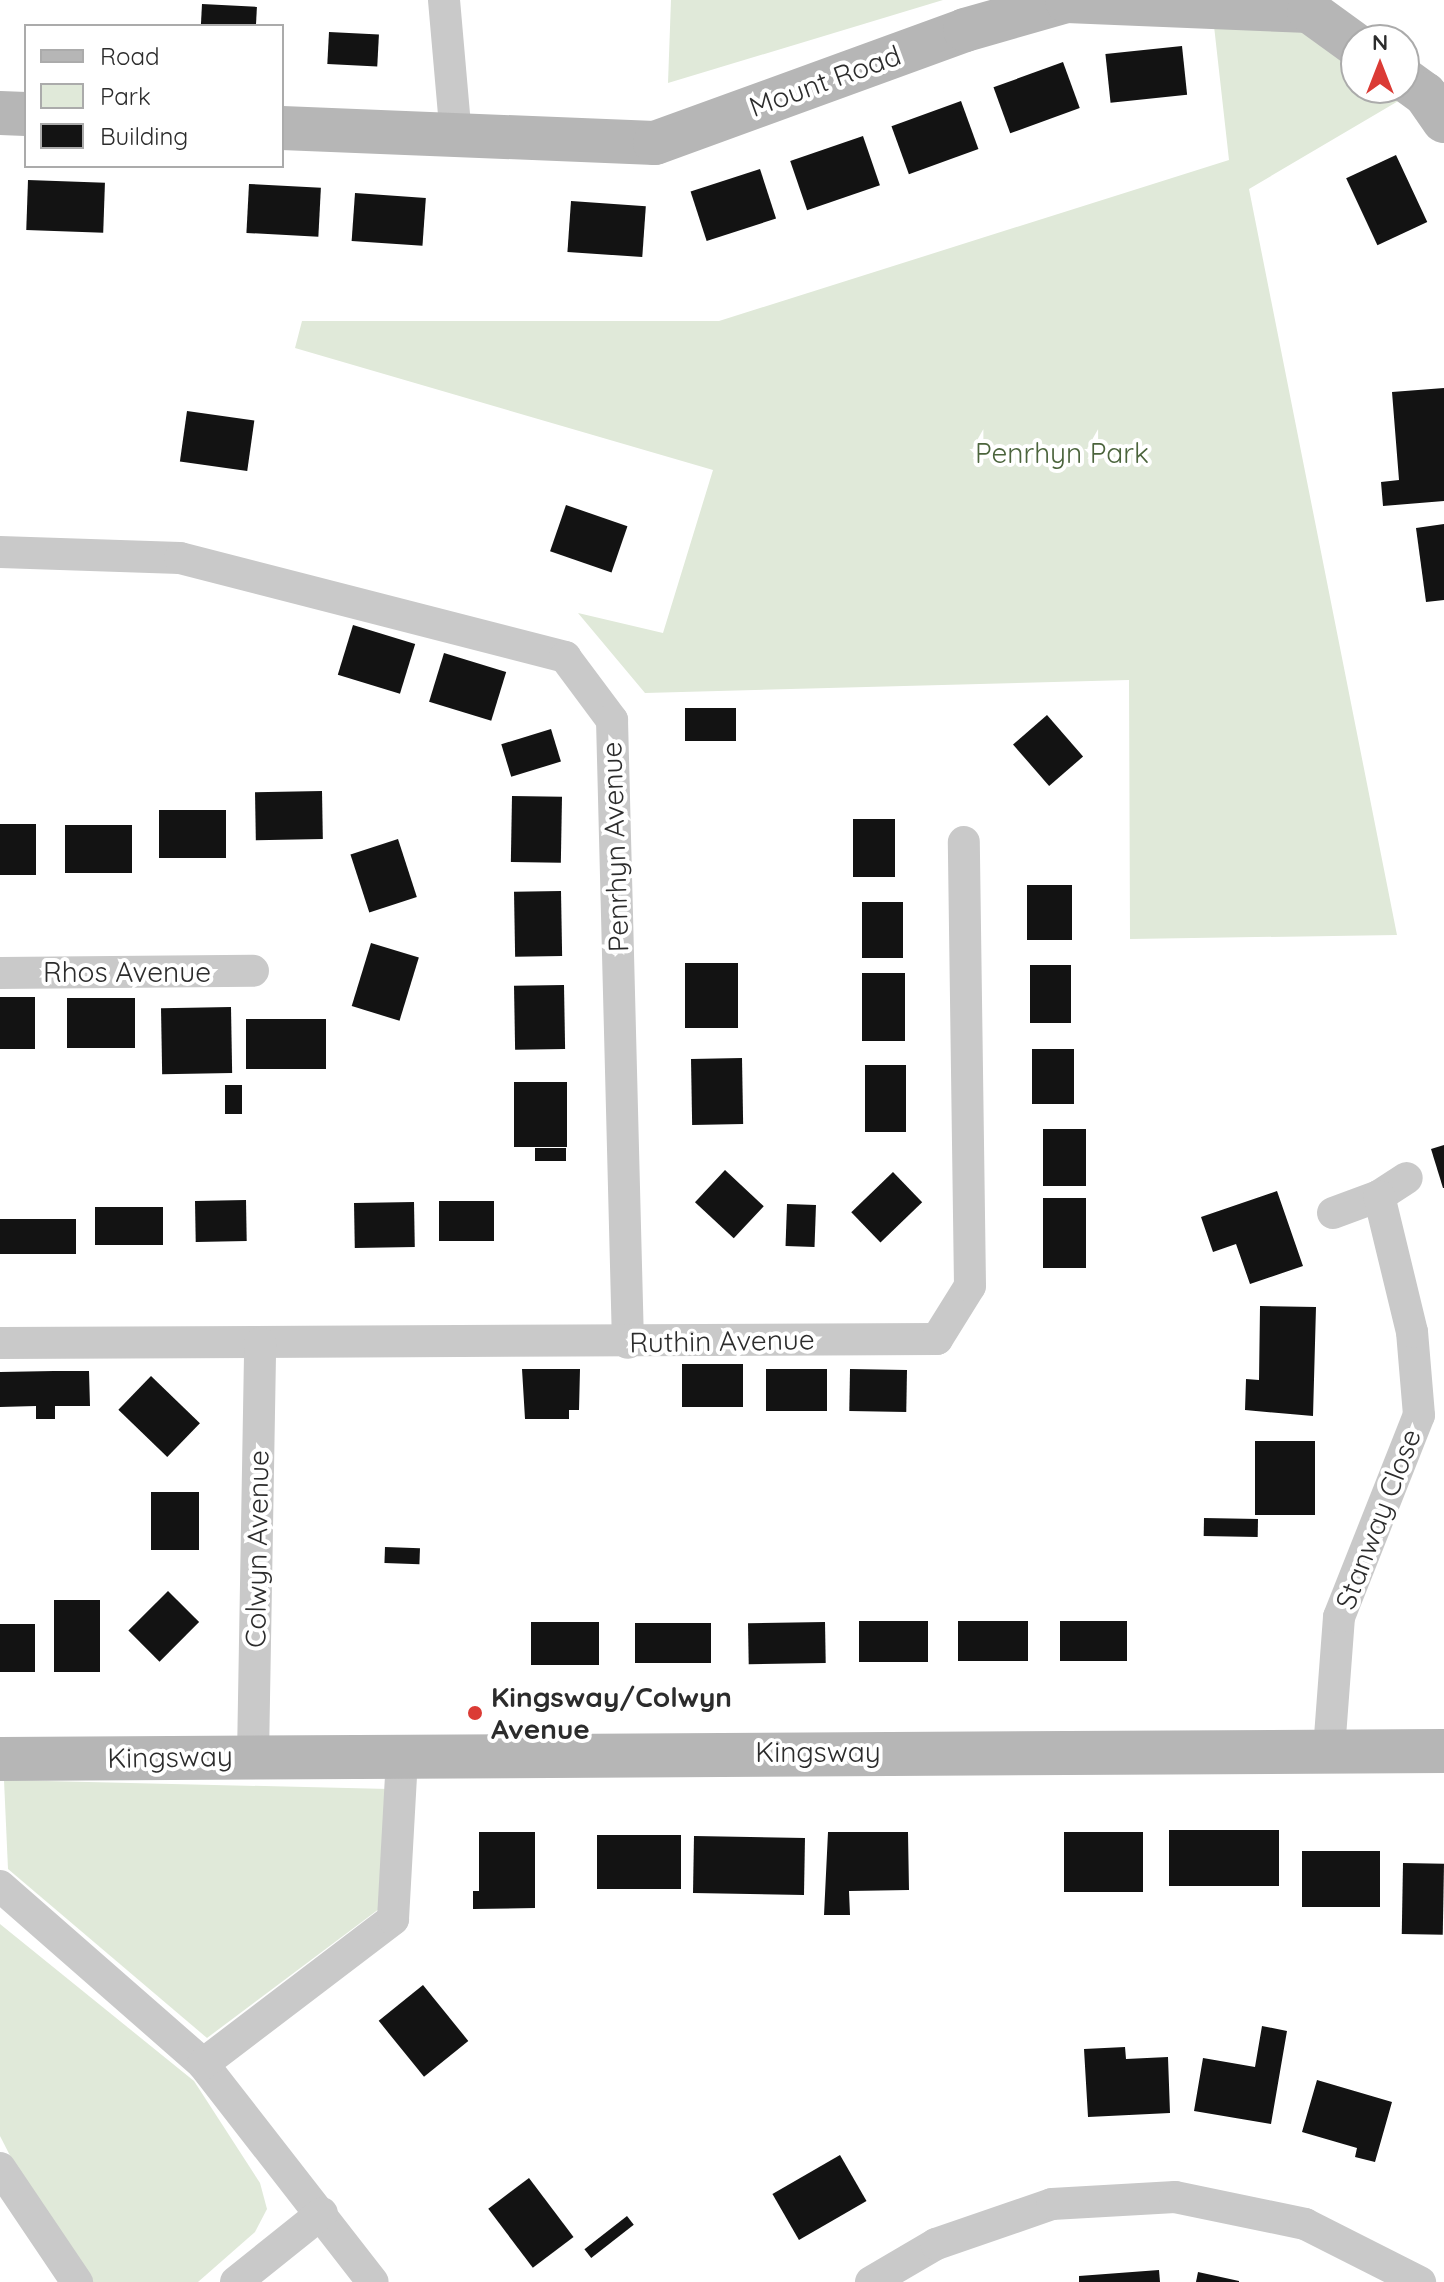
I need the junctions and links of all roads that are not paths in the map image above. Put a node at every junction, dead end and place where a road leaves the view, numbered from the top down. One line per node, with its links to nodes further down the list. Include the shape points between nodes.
1 (444, 0): 9 (street)
2 (1066, 1): 3 (street, Mount Road, via 1309,11); 9 (street, Mount Road, via 965,30 655,143)
3 (1340, 33)
4 (1420, 90): 7 (street)
5 (0, 113): 6 (street)
6 (24, 114)
7 (1444, 121)
8 (284, 128): 9 (street, Mount Road)
9 (456, 137)
10 (0, 552): 19 (street, Penrhyn Avenue, via 180,558 565,657 612,720)
11 (963, 842): 19 (street, Ruthin Avenue, via 970,1286 937,1339)
12 (253, 971): 13 (street, Rhos Avenue)
13 (0, 973)
14 (1407, 1178): 15 (street)
15 (1379, 1196): 16 (street); 20 (street, Stanway Close, via 1412,1332 1419,1415 1339,1617)
16 (1333, 1213)
17 (0, 1343): 18 (street, Ruthin Avenue)
18 (260, 1343): 19 (street, Ruthin Avenue); 22 (street, Colwyn Avenue)
19 (628, 1343)
20 (1329, 1750): 21 (street, Kingsway); 23 (street, Kingsway)
21 (1444, 1751)
22 (253, 1756): 23 (street, Kingsway); 24 (street, Kingsway)
23 (402, 1756): 26 (street, via 393,1919)
24 (0, 1759)
25 (0, 1886): 26 (street)
26 (203, 2064): 28 (street)
27 (0, 2168): 29 (street)
28 (322, 2213): 30 (street); 31 (street)
29 (77, 2282)
30 (236, 2282)
31 (373, 2282)
32 (871, 2282): 33 (street, via 936,2244 1052,2204 1175,2197 1305,2224)
33 (1420, 2282)

